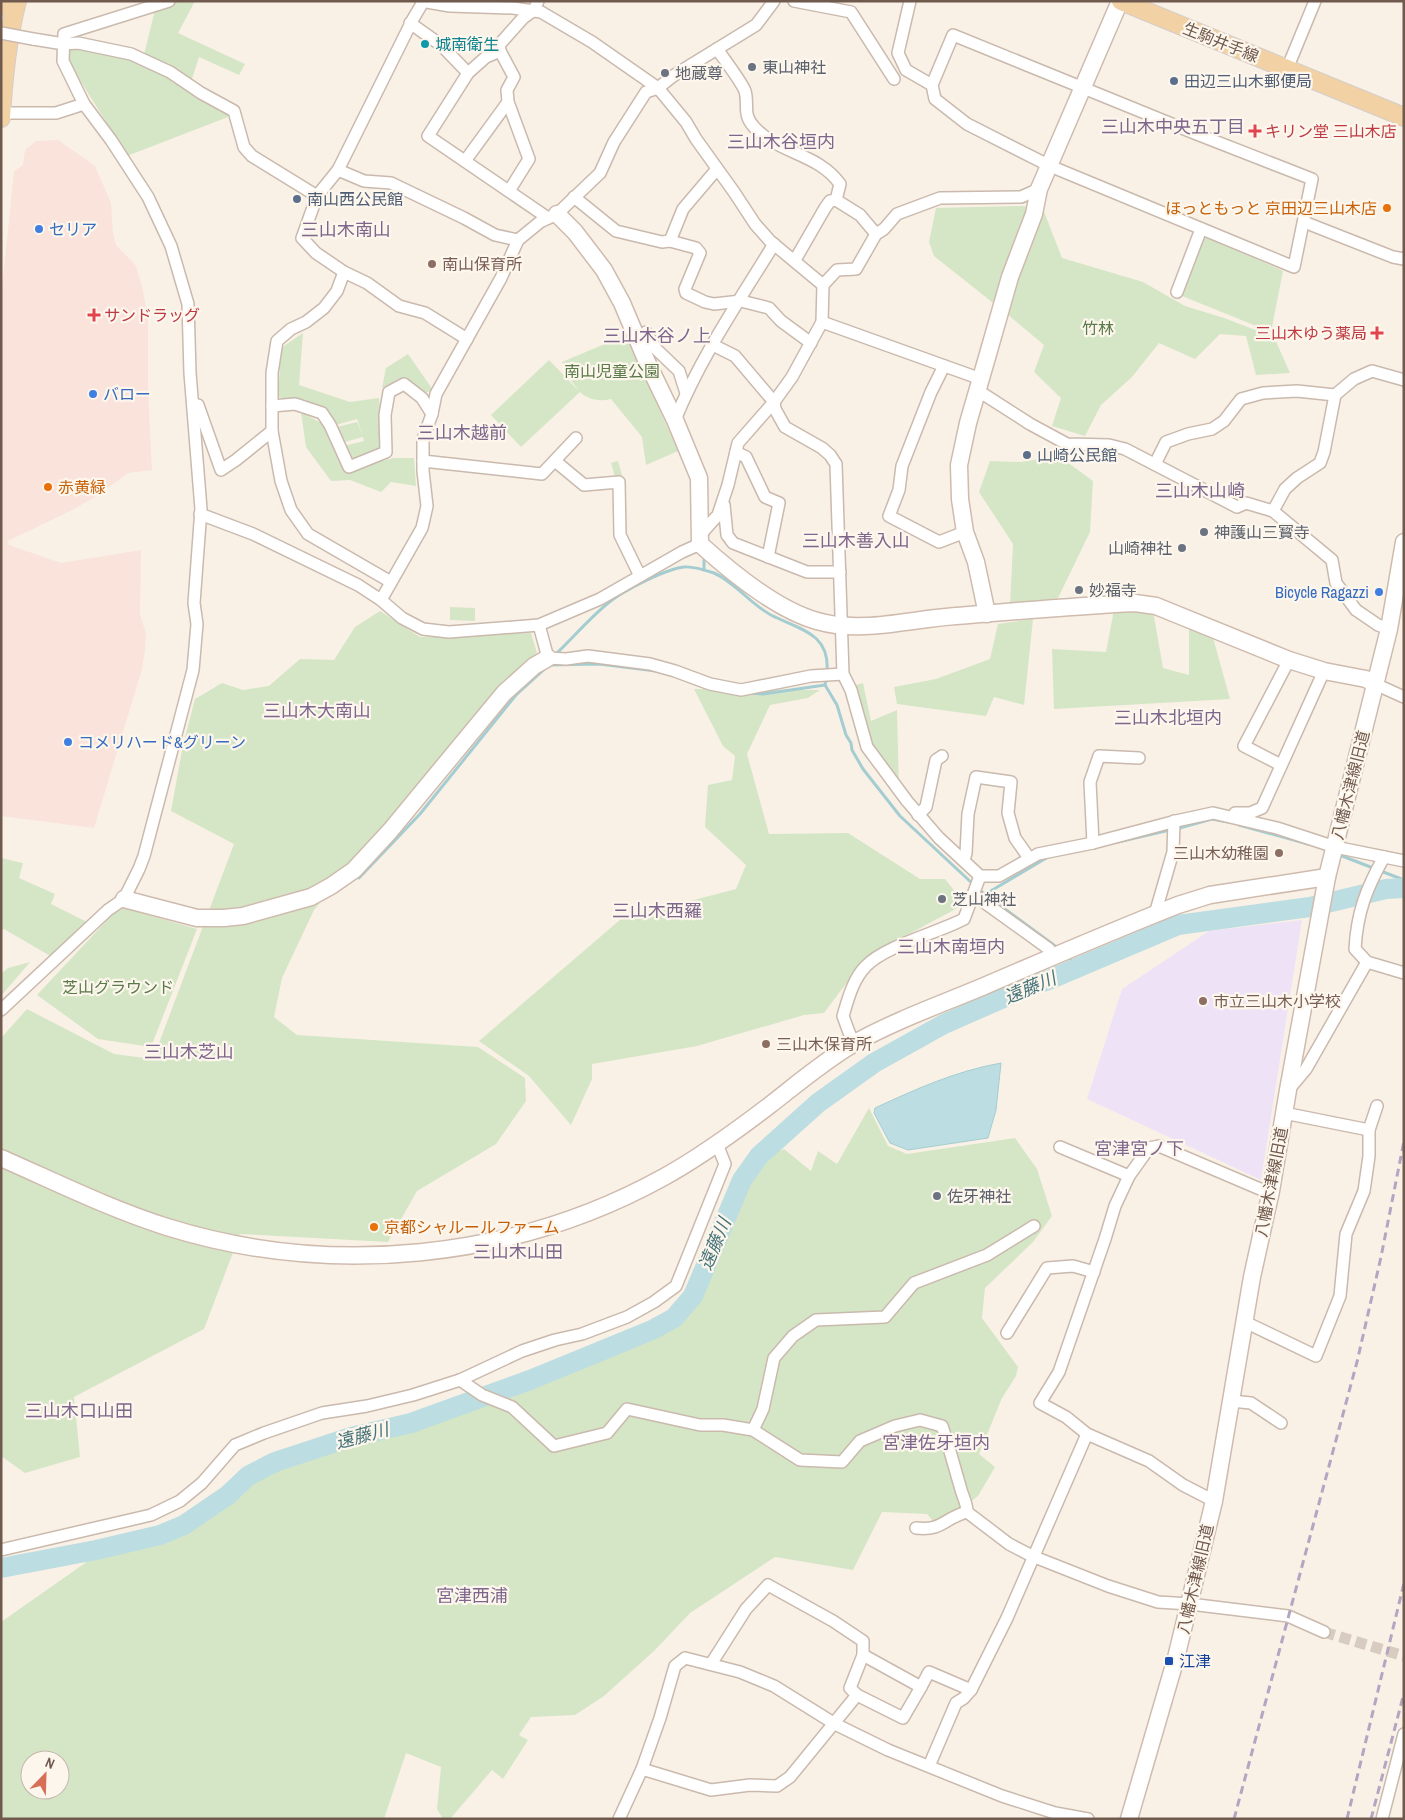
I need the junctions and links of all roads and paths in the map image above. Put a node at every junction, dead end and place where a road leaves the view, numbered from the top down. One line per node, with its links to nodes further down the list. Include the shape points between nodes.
1 (2, 1): 10 (main road)
2 (17, 1): 25 (main road, via 11,24)
3 (168, 1): 14 (street, via 64,34)
4 (774, 1): 15 (street, via 756,25)
5 (794, 1): 19 (street, via 851,12)
6 (910, 1): 20 (street, via 898,53 906,70)
7 (1120, 1): 17 (main road, 生駒井手線); 21 (street)
8 (1315, 1): 17 (street)
9 (428, 2): 11 (street, via 513,8); 12 (street)
10 (1, 6)
11 (536, 6): 16 (street, via 499,45); 22 (street)
12 (410, 23): 18 (street, via 441,45); 31 (street)
13 (1, 33): 14 (street, bridge)
14 (64, 44): 24 (street, via 64,61); 34 (street, via 78,43 131,54 170,72 234,111 244,147 252,156)
15 (717, 49): 22 (street); 36 (street, via 745,91 747,116 754,127 772,143 812,159 835,176 840,184)
16 (500, 51): 18 (street, via 486,57); 23 (street, via 514,77 507,90)
17 (1287, 70): 26 (main road, 生駒井手線)
18 (468, 73): 28 (street, via 428,136)
19 (894, 79)
20 (932, 85): 21 (street, via 953,35); 29 (street, via 935,99 967,124)
21 (1083, 87): 29 (street); 38 (street, via 1312,178)
22 (658, 88): 30 (street); 35 (street, via 646,92 614,142 600,172)
23 (508, 102): 28 (street); 33 (street, via 529,159)
24 (84, 104): 25 (street, via 56,113); 58 (street, via 148,197 171,246 188,304)
25 (1, 113): 27 (main road)
26 (1404, 116)
27 (1, 118)
28 (465, 161): 33 (street)
29 (1050, 166): 32 (street); 39 (street)
30 (718, 169): 42 (street, via 683,209); 43 (street, via 755,224)
31 (338, 170): 34 (street); 41 (street, via 364,181 391,183 495,235)
32 (1039, 189): 40 (street, via 1021,197 940,198 897,214); 57 (street, via 1034,214 1010,277)
33 (509, 191): 37 (street)
34 (318, 196): 46 (street, via 302,238 316,253)
35 (574, 197): 37 (street); 42 (street, via 616,231)
36 (836, 200): 40 (street, via 860,215); 45 (street, via 830,200)
37 (553, 216): 41 (street); 64 (street, via 575,232 604,270)
38 (1304, 222): 39 (street, via 1294,267); 44 (street)
39 (1201, 229): 48 (street)
40 (876, 234): 47 (street, via 856,269 837,270)
41 (518, 240): 52 (street)
42 (670, 241): 49 (street, via 696,248 700,253 686,293 714,304)
43 (774, 244): 45 (street); 49 (street)
44 (1404, 259)
45 (795, 260): 47 (street)
46 (344, 272): 52 (street, via 367,283 399,306 425,312); 62 (street, via 337,291 324,308 277,341 272,373)
47 (823, 285): 50 (street)
48 (1177, 292)
49 (739, 301): 53 (street, via 769,308); 54 (street)
50 (822, 322): 53 (street); 55 (street)
51 (646, 332): 59 (street, via 656,349 678,371)
52 (467, 339): 63 (street, via 436,394)
53 (811, 344): 61 (street)
54 (712, 345): 59 (street); 61 (street, via 734,356)
55 (944, 366): 57 (street); 74 (street, via 902,466 899,490 888,516 939,542)
56 (1404, 380): 60 (street, via 1372,371 1354,379)
57 (979, 384): 70 (street, via 1030,424 1068,444 1109,445 1125,449); 74 (street, via 959,465)
58 (193, 392): 65 (street, via 221,470); 73 (street)
59 (686, 393): 64 (street)
60 (1335, 395): 70 (street, via 1297,391 1263,393 1241,399 1224,421 1212,428 1166,442); 72 (street, via 1320,463 1285,489)
61 (774, 402): 67 (street, via 738,443); 79 (street, via 785,427 822,448 836,464)
62 (272, 406): 63 (street, via 295,404 322,413 349,467 386,452 385,415 389,392 404,384 422,398); 65 (street)
63 (432, 414): 68 (street, via 423,439)
64 (675, 420): 75 (street, via 699,478)
65 (272, 431): 81 (street, via 281,481 291,510 308,534)
66 (576, 438): 69 (street)
67 (736, 452): 71 (street); 78 (street, via 746,457 765,497 779,503)
68 (423, 461): 69 (street, via 542,474); 81 (street, via 428,506 422,528)
69 (555, 461): 80 (street, via 584,485 619,482 620,535)
70 (1154, 464): 72 (street, via 1237,508 1246,503)
71 (724, 498): 75 (street, via 718,515); 78 (street, via 727,535 732,543)
72 (1272, 511): 86 (street, via 1332,560 1336,583 1356,610)
73 (200, 514): 82 (street, via 253,534 358,585); 107 (street, via 193,670 144,856)
74 (965, 532): 83 (street, via 976,562)
75 (700, 540): 80 (street); 85 (street, via 742,579 793,613)
76 (1404, 542): 77 (street, 八幡木津線旧道)
77 (1403, 551): 86 (street, 八幡木津線旧道)
78 (768, 557): 79 (street, via 807,572)
79 (840, 572): 85 (street)
80 (640, 576): 84 (street, via 600,599)
81 (391, 582): 82 (street)
82 (381, 600): 84 (street, via 402,618 423,629 448,632)
83 (987, 614): 85 (street); 88 (street, via 1106,604 1156,606)
84 (539, 625): 87 (street)
85 (842, 627): 90 (street)
86 (1388, 629): 91 (street, 八幡木津線旧道)
87 (548, 658): 90 (street, via 588,656 650,664 710,684 741,690 811,676); 107 (street, via 504,693 390,831 354,870 331,886 311,897 243,916 224,918 197,918)
88 (1289, 660): 89 (street); 95 (street, via 1244,746)
89 (1324, 671): 91 (street, via 1366,679); 95 (street)
90 (843, 674): 96 (street, via 851,690 867,747)
91 (1375, 684): 92 (street); 100 (street, 八幡木津線旧道)
92 (1404, 697)
93 (942, 756): 96 (street, via 936,760 926,807)
94 (1139, 758): 99 (street, via 1099,756 1090,782)
95 (1281, 765): 97 (street, via 1262,808)
96 (918, 815): 103 (street)
97 (1231, 816): 98 (street, via 1213,813); 100 (street)
98 (1174, 821): 99 (street); 108 (street, via 1173,852)
99 (1093, 843): 102 (street)
100 (1335, 847): 101 (street); 105 (street, 八幡木津線旧道)
101 (1384, 857): 104 (street); 110 (street, via 1369,883 1356,930 1355,949)
102 (1029, 858): 103 (street, via 1015,838 1008,813 1011,782 976,777 968,814); 106 (street)
103 (964, 860): 106 (street)
104 (1404, 861)
105 (1326, 884): 108 (street, via 1210,895); 114 (street, 八幡木津線旧道)
106 (977, 885): 109 (street, via 1049,949); 113 (street, via 964,919 887,951 866,966 853,987 843,1016)
107 (124, 899): 112 (street, via 108,910)
108 (1155, 914): 109 (street)
109 (1053, 957): 113 (street)
110 (1367, 962): 111 (street); 114 (street, via 1306,1069)
111 (1404, 973)
112 (1, 1010)
113 (856, 1043): 118 (street, via 813,1071)
114 (1288, 1090): 116 (street, 八幡木津線旧道)
115 (1377, 1106): 117 (street)
116 (1284, 1112): 117 (street); 122 (street, 八幡木津線旧道)
117 (1370, 1130): 125 (street, via 1364,1192 1346,1234 1340,1296 1316,1356)
118 (717, 1144): 120 (street, via 624,1197 540,1229 490,1242 419,1254 370,1256 309,1254 223,1242 122,1211); 127 (street, via 725,1164 676,1286 627,1316 582,1334 522,1351)
119 (1060, 1147): 121 (street)
120 (1, 1158)
121 (1129, 1176): 122 (street, via 1149,1148 1159,1146); 124 (street, via 1115,1206)
122 (1271, 1191): 125 (street, 八幡木津線旧道)
123 (1034, 1226): 130 (street, via 987,1256 914,1283 885,1317 816,1320 793,1336 774,1358 763,1409)
124 (1094, 1272): 126 (street, via 1073,1266 1047,1268); 131 (street, via 1059,1372 1040,1403 1066,1417)
125 (1245, 1322): 128 (street, 八幡木津線旧道)
126 (1007, 1333)
127 (460, 1380): 130 (street, via 482,1395 512,1407 554,1446 607,1433 627,1409 700,1424); 135 (street, via 367,1406 322,1413 235,1445 202,1483 180,1500 151,1515)
128 (1231, 1401): 129 (street, via 1251,1403); 132 (street, 八幡木津線旧道)
129 (1281, 1423)
130 (754, 1430): 133 (street, via 800,1460 842,1462 860,1441 895,1426 920,1420 942,1426 967,1503)
131 (1086, 1434): 132 (street, via 1149,1461 1183,1485); 136 (street)
132 (1214, 1501): 137 (street, 八幡木津線旧道)
133 (967, 1512): 134 (street, via 938,1527); 136 (street, via 1008,1544)
134 (916, 1528)
135 (1, 1550)
136 (1032, 1556): 137 (street, via 1158,1602); 142 (street, via 1007,1618)
137 (1190, 1604): 138 (street, via 1288,1616); 150 (street, 八幡木津線旧道)
138 (1324, 1632)
139 (863, 1655): 140 (street, via 863,1641 768,1585 746,1609); 141 (street); 143 (street, via 850,1688)
140 (711, 1664): 144 (street, via 774,1686); 147 (street, via 685,1658 675,1666)
141 (921, 1687): 142 (street, via 929,1672); 143 (street, via 903,1718)
142 (971, 1690): 146 (street, via 956,1703)
143 (857, 1695): 144 (street)
144 (834, 1724): 146 (street); 147 (street, via 790,1777 777,1786 711,1790)
145 (1404, 1734): 151 (street)
146 (929, 1766): 149 (street, via 1002,1796 1055,1813)
147 (642, 1769): 148 (street)
148 (619, 1819)
149 (1088, 1819)
150 (1129, 1819)
151 (1382, 1819)

